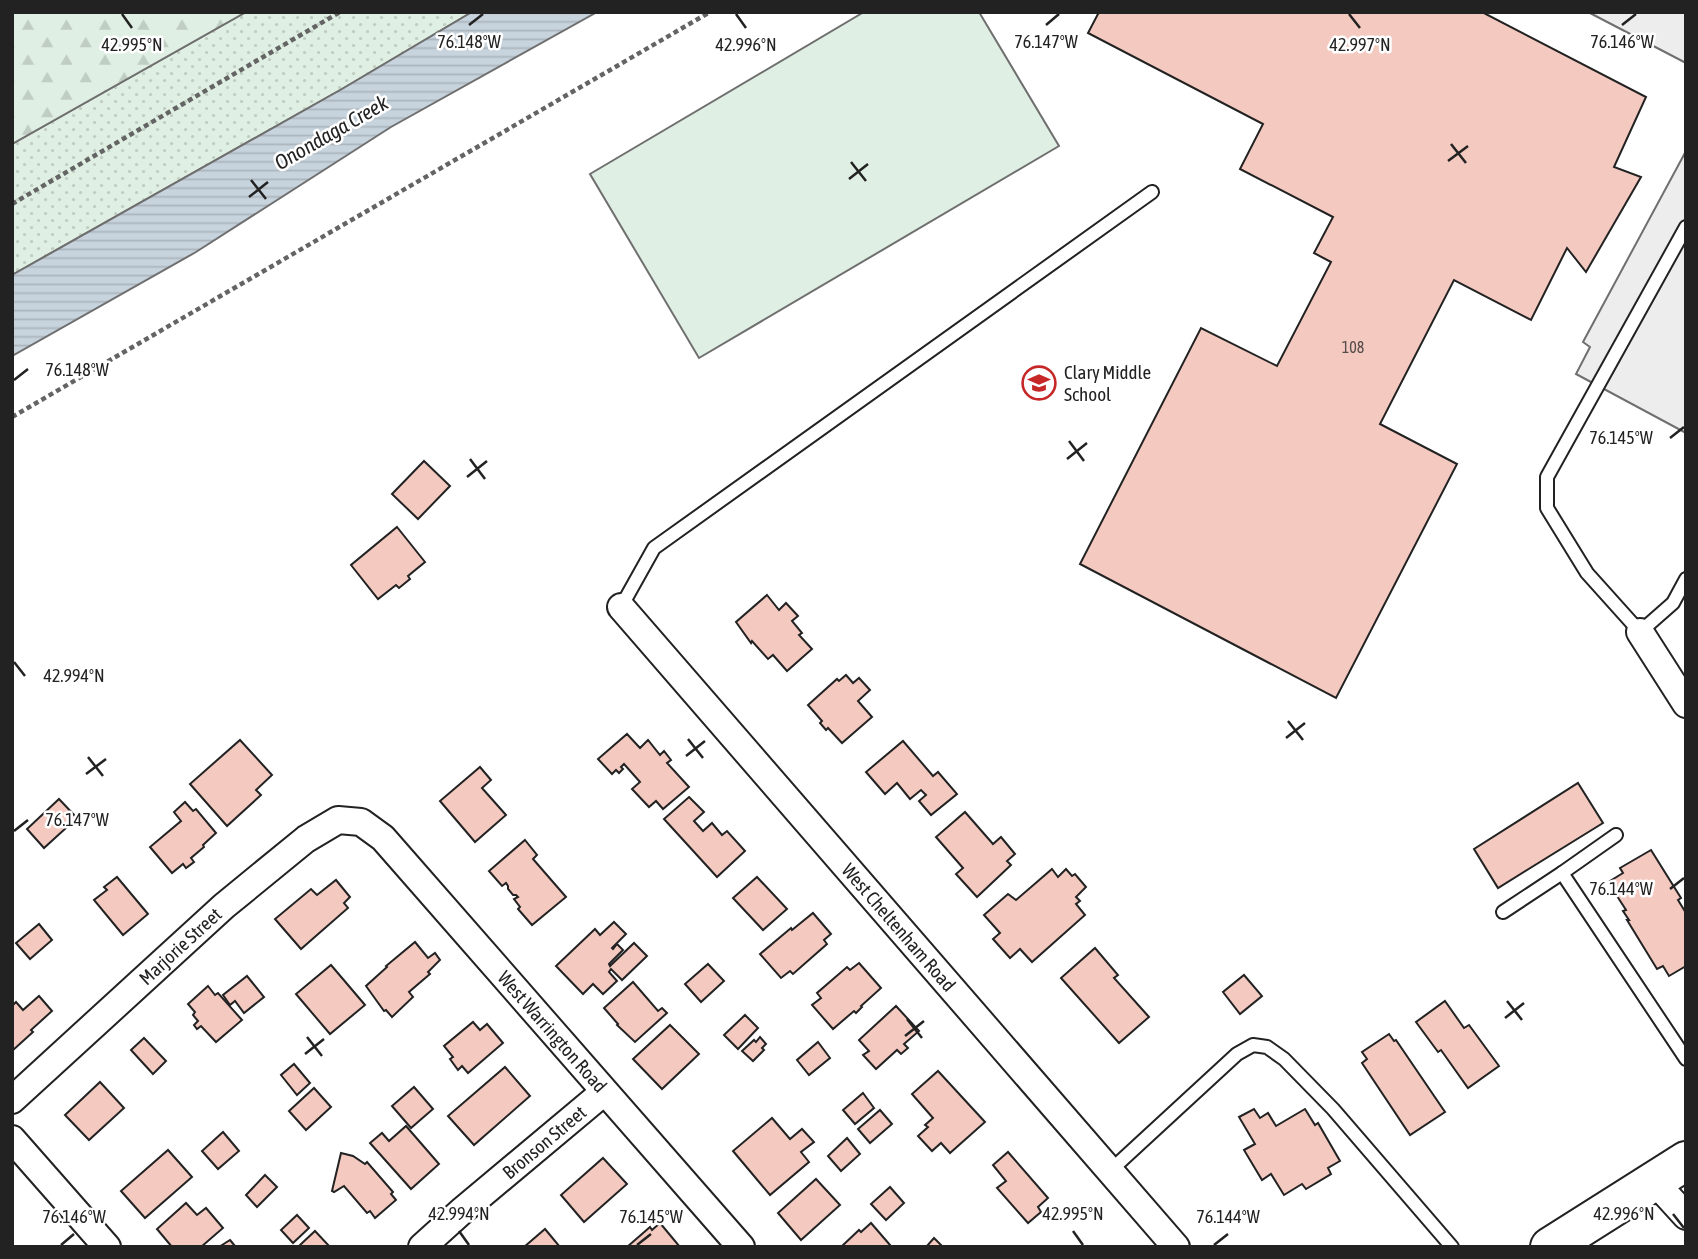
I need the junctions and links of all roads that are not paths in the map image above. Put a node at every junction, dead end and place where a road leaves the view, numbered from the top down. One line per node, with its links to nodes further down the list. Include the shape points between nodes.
1 (1152, 192): 4 (lane, via 654,548)
2 (1686, 227): 5 (lane, via 1547,477 1547,508 1587,573)
3 (1686, 579): 5 (lane, via 1673,603)
4 (621, 607): 16 (street, West Cheltenham Road)
5 (1640, 632): 6 (street)
6 (1686, 704)
7 (361, 822): 12 (street, West Warrington Road, via 383,838); 13 (street, Marjorie Street, via 338,820 306,839 224,906)
8 (1615, 835): 9 (lane)
9 (1562, 873): 10 (lane); 11 (lane)
10 (1503, 912)
11 (1686, 1059)
12 (604, 1092): 20 (street, Bronson Street); 21 (street, West Warrington Road)
13 (12, 1100)
14 (12, 1139): 19 (street)
15 (1686, 1161): 17 (main road)
16 (1110, 1171): 22 (street, West Cheltenham Road); 23 (lane, via 1237,1054 1253,1045 1267,1047 1333,1109)
17 (1654, 1181): 18 (street); 24 (main road)
18 (1686, 1216)
19 (107, 1247)
20 (422, 1247)
21 (741, 1247)
22 (1176, 1247)
23 (1452, 1247)
24 (1550, 1247)

